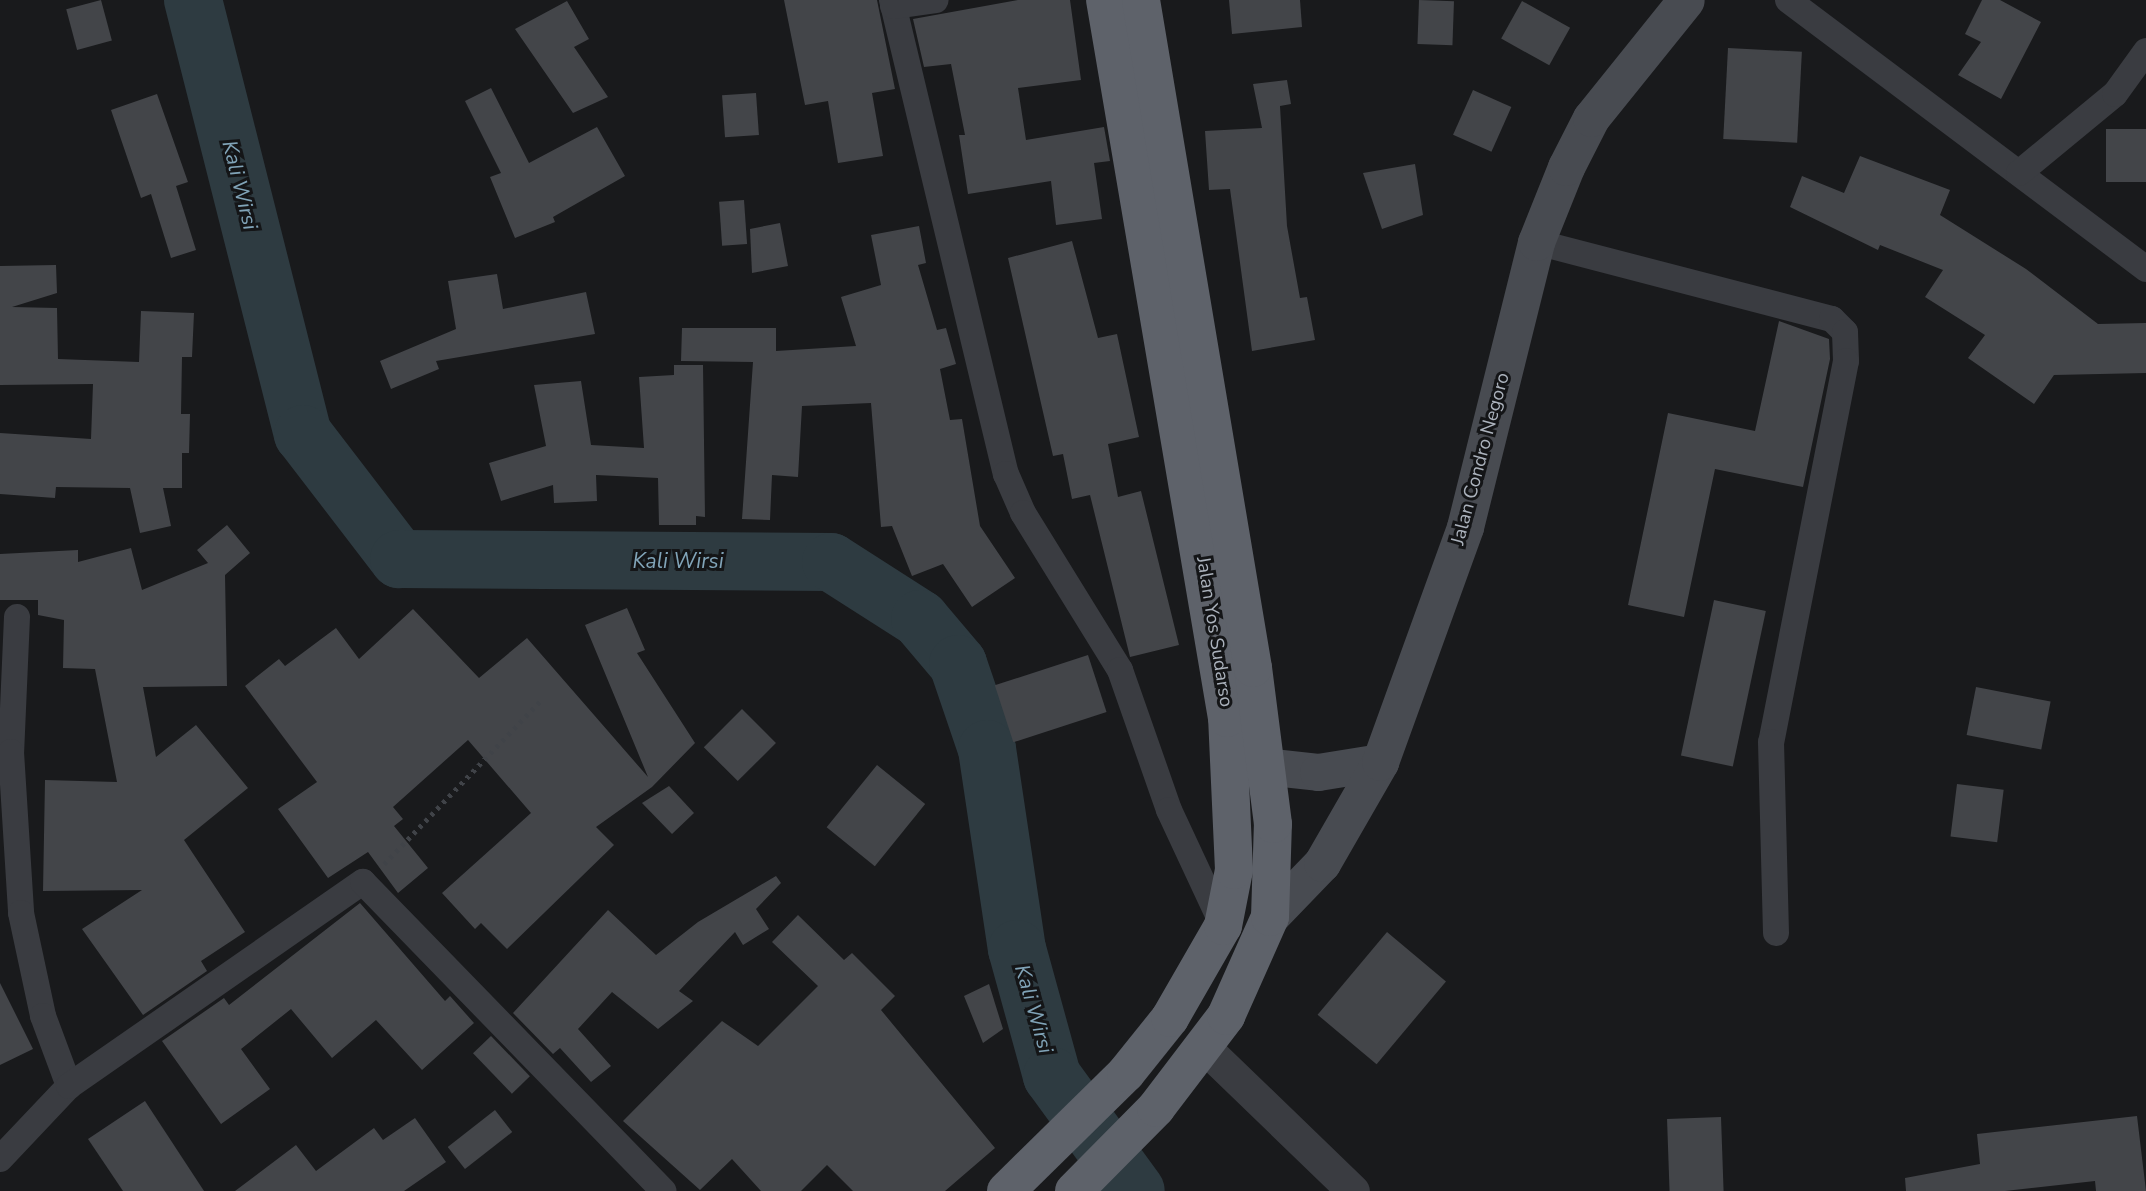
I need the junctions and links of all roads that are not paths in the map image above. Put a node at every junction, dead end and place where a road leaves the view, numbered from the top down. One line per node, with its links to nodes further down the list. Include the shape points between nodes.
1 (936, 0): 6 (street)
2 (1105, 0): 10 (highway, Jalan Yos Sudarso)
3 (1141, 0): 10 (highway, Jalan Yos Sudarso)
4 (1686, 0): 9 (main road, Jalan Condro Negoro, via 1591,118)
5 (1788, 0): 8 (street)
6 (893, 3): 16 (street, via 1006,474 1023,513 1120,670 1169,810)
7 (2146, 51): 8 (street, via 2115,94)
8 (2019, 173): 11 (street)
9 (1536, 242): 13 (main road, Jalan Condro Negoro, via 1465,527); 17 (street, via 1820,315 1845,332 1846,361 1771,742)
10 (1167, 268): 14 (highway, Jalan Yos Sudarso, via 1253,668); 16 (highway, Jalan Yos Sudarso, via 1227,718 1234,870)
11 (2146, 269)
12 (17, 617): 19 (street, via 11,752 21,914 43,1016)
13 (1380, 762): 14 (main road, via 1318,772); 15 (main road, Jalan Condro Negoro, via 1322,863)
14 (1263, 766): 15 (highway, Jalan Yos Sudarso, via 1273,824)
15 (1270, 917): 18 (highway, Jalan Yos Sudarso, via 1243,987)
16 (1223, 926): 23 (highway, Jalan Yos Sudarso, via 1198,978 1126,1073)
17 (1776, 933)
18 (1205, 1046): 21 (highway, Jalan Yos Sudarso, via 1156,1108); 24 (street)
19 (69, 1086): 20 (street); 22 (street, via 258,951 367,882)
20 (0, 1159)
21 (1077, 1189)
22 (664, 1191)
23 (1006, 1191)
24 (1353, 1191)

